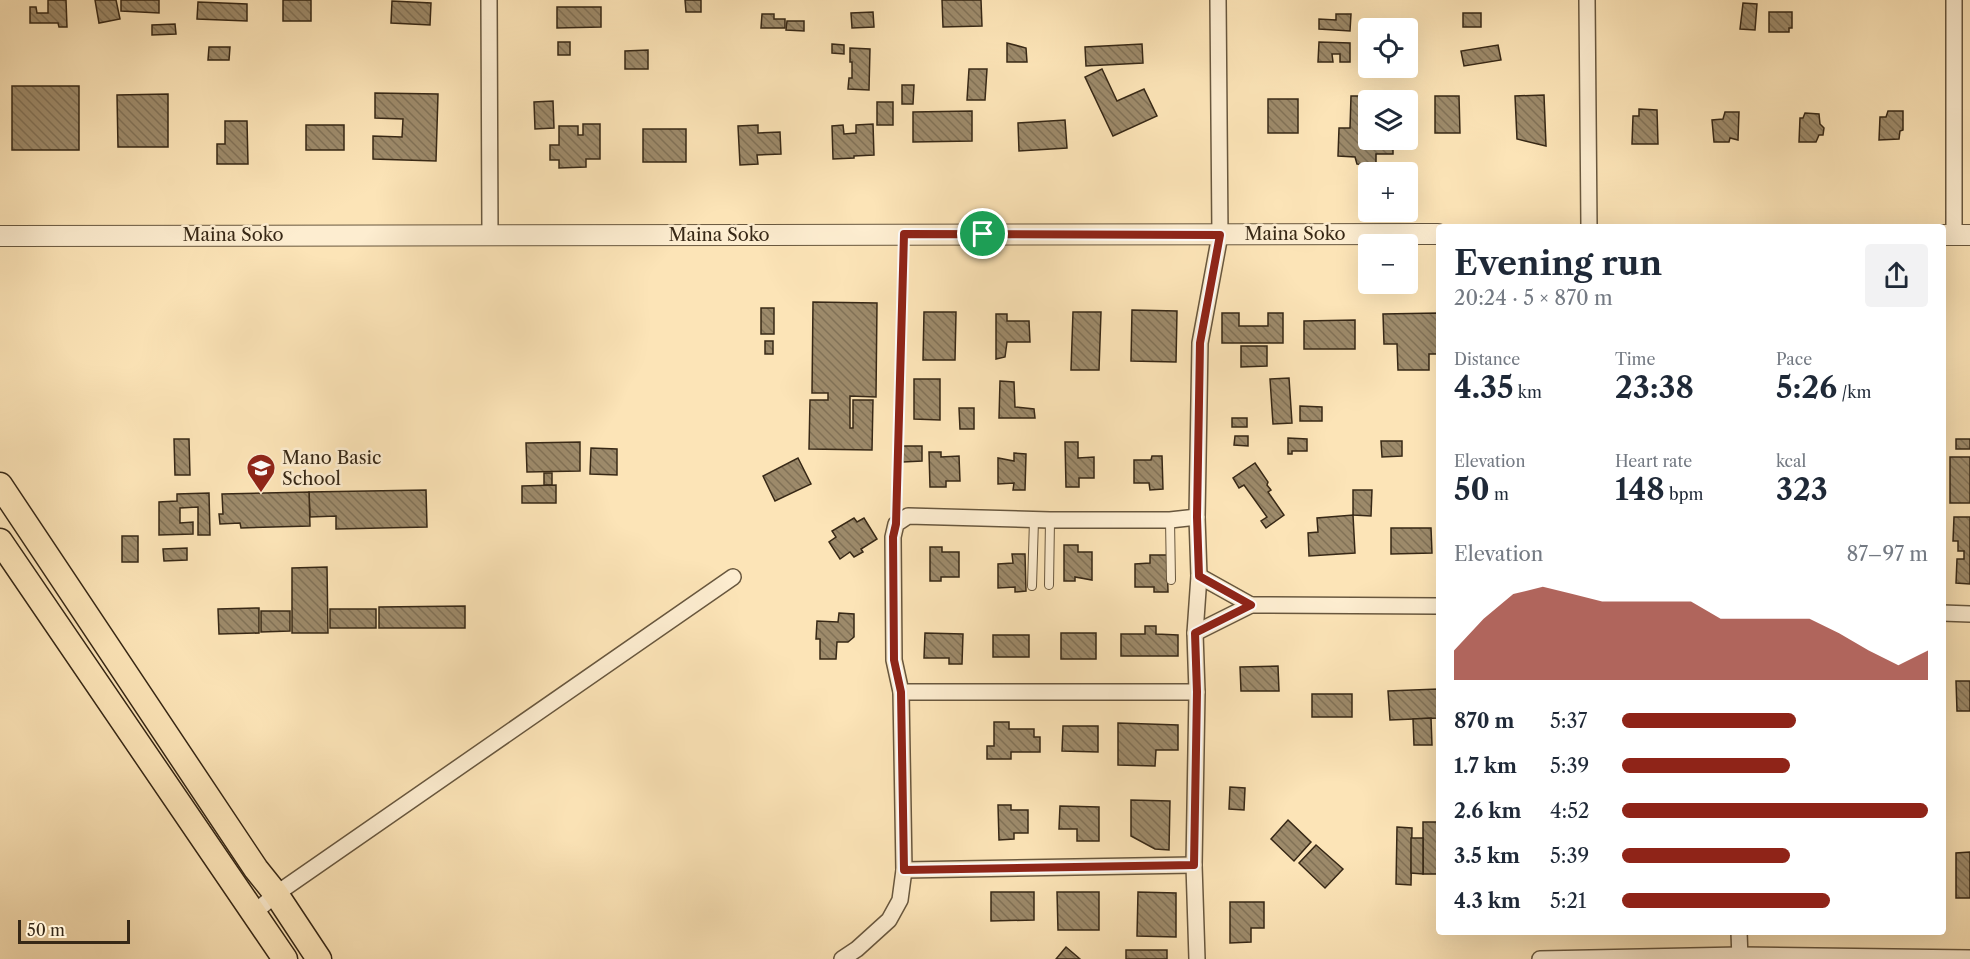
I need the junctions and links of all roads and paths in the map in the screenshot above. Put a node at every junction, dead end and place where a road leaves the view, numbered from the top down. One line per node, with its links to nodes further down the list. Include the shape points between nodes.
1 (489, 0): 6 (street)
2 (1218, 0): 9 (street)
3 (1587, 0): 5 (street)
4 (1954, 0): 10 (street)
5 (1589, 224)
6 (490, 234): 7 (street, Maina Soko); 11 (street, Maina Soko)
7 (904, 234): 9 (street, Maina Soko); 16 (path)
8 (1436, 234): 9 (street, Maina Soko)
9 (1220, 235): 13 (street, via 1200,343)
10 (1956, 235)
11 (0, 236)
12 (0, 485): 32 (main road)
13 (1197, 517): 15 (street); 18 (street)
14 (1042, 520): 15 (street); 16 (street, via 908,516); 21 (lane); 22 (lane)
15 (1170, 520): 20 (lane)
16 (896, 524): 28 (street, via 893,628)
17 (0, 541): 33 (main road)
18 (1199, 576): 23 (street); 27 (street)
19 (733, 577): 32 (street)
20 (1172, 579)
21 (1049, 585)
22 (1032, 586)
23 (1251, 605): 24 (street); 27 (street)
24 (1436, 606)
25 (1946, 613): 26 (street)
26 (1970, 614)
27 (1195, 633): 29 (street)
28 (901, 692): 29 (street); 31 (street)
29 (1197, 692): 30 (street)
30 (1194, 865): 31 (street); 40 (street)
31 (904, 870): 39 (street, via 900,900 889,920)
32 (276, 894): 33 (street); 38 (main road)
33 (254, 913): 37 (main road)
34 (1739, 935): 35 (street)
35 (1740, 957): 36 (street); 41 (street)
36 (1970, 958)
37 (285, 959)
38 (319, 959)
39 (842, 959)
40 (1197, 959)
41 (1540, 959)

